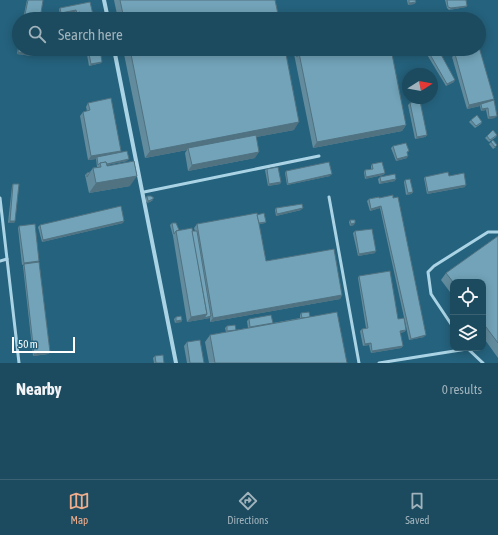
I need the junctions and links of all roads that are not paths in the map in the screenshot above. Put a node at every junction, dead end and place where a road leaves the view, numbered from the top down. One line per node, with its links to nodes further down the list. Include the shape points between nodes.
1 (104, 0): 2 (street)
2 (107, 12)
3 (115, 56): 5 (street)
4 (319, 156): 5 (lane)
5 (144, 192): 15 (street)
6 (329, 197): 16 (lane)
7 (0, 198): 9 (lane)
8 (498, 232): 11 (lane, via 488,232 428,272 431,294)
9 (7, 259): 10 (lane); 14 (lane)
10 (0, 260)
11 (450, 322)
12 (454, 351): 17 (lane)
13 (469, 351): 18 (lane)
14 (18, 363)
15 (176, 363)
16 (359, 363)
17 (379, 363)
18 (483, 363)

